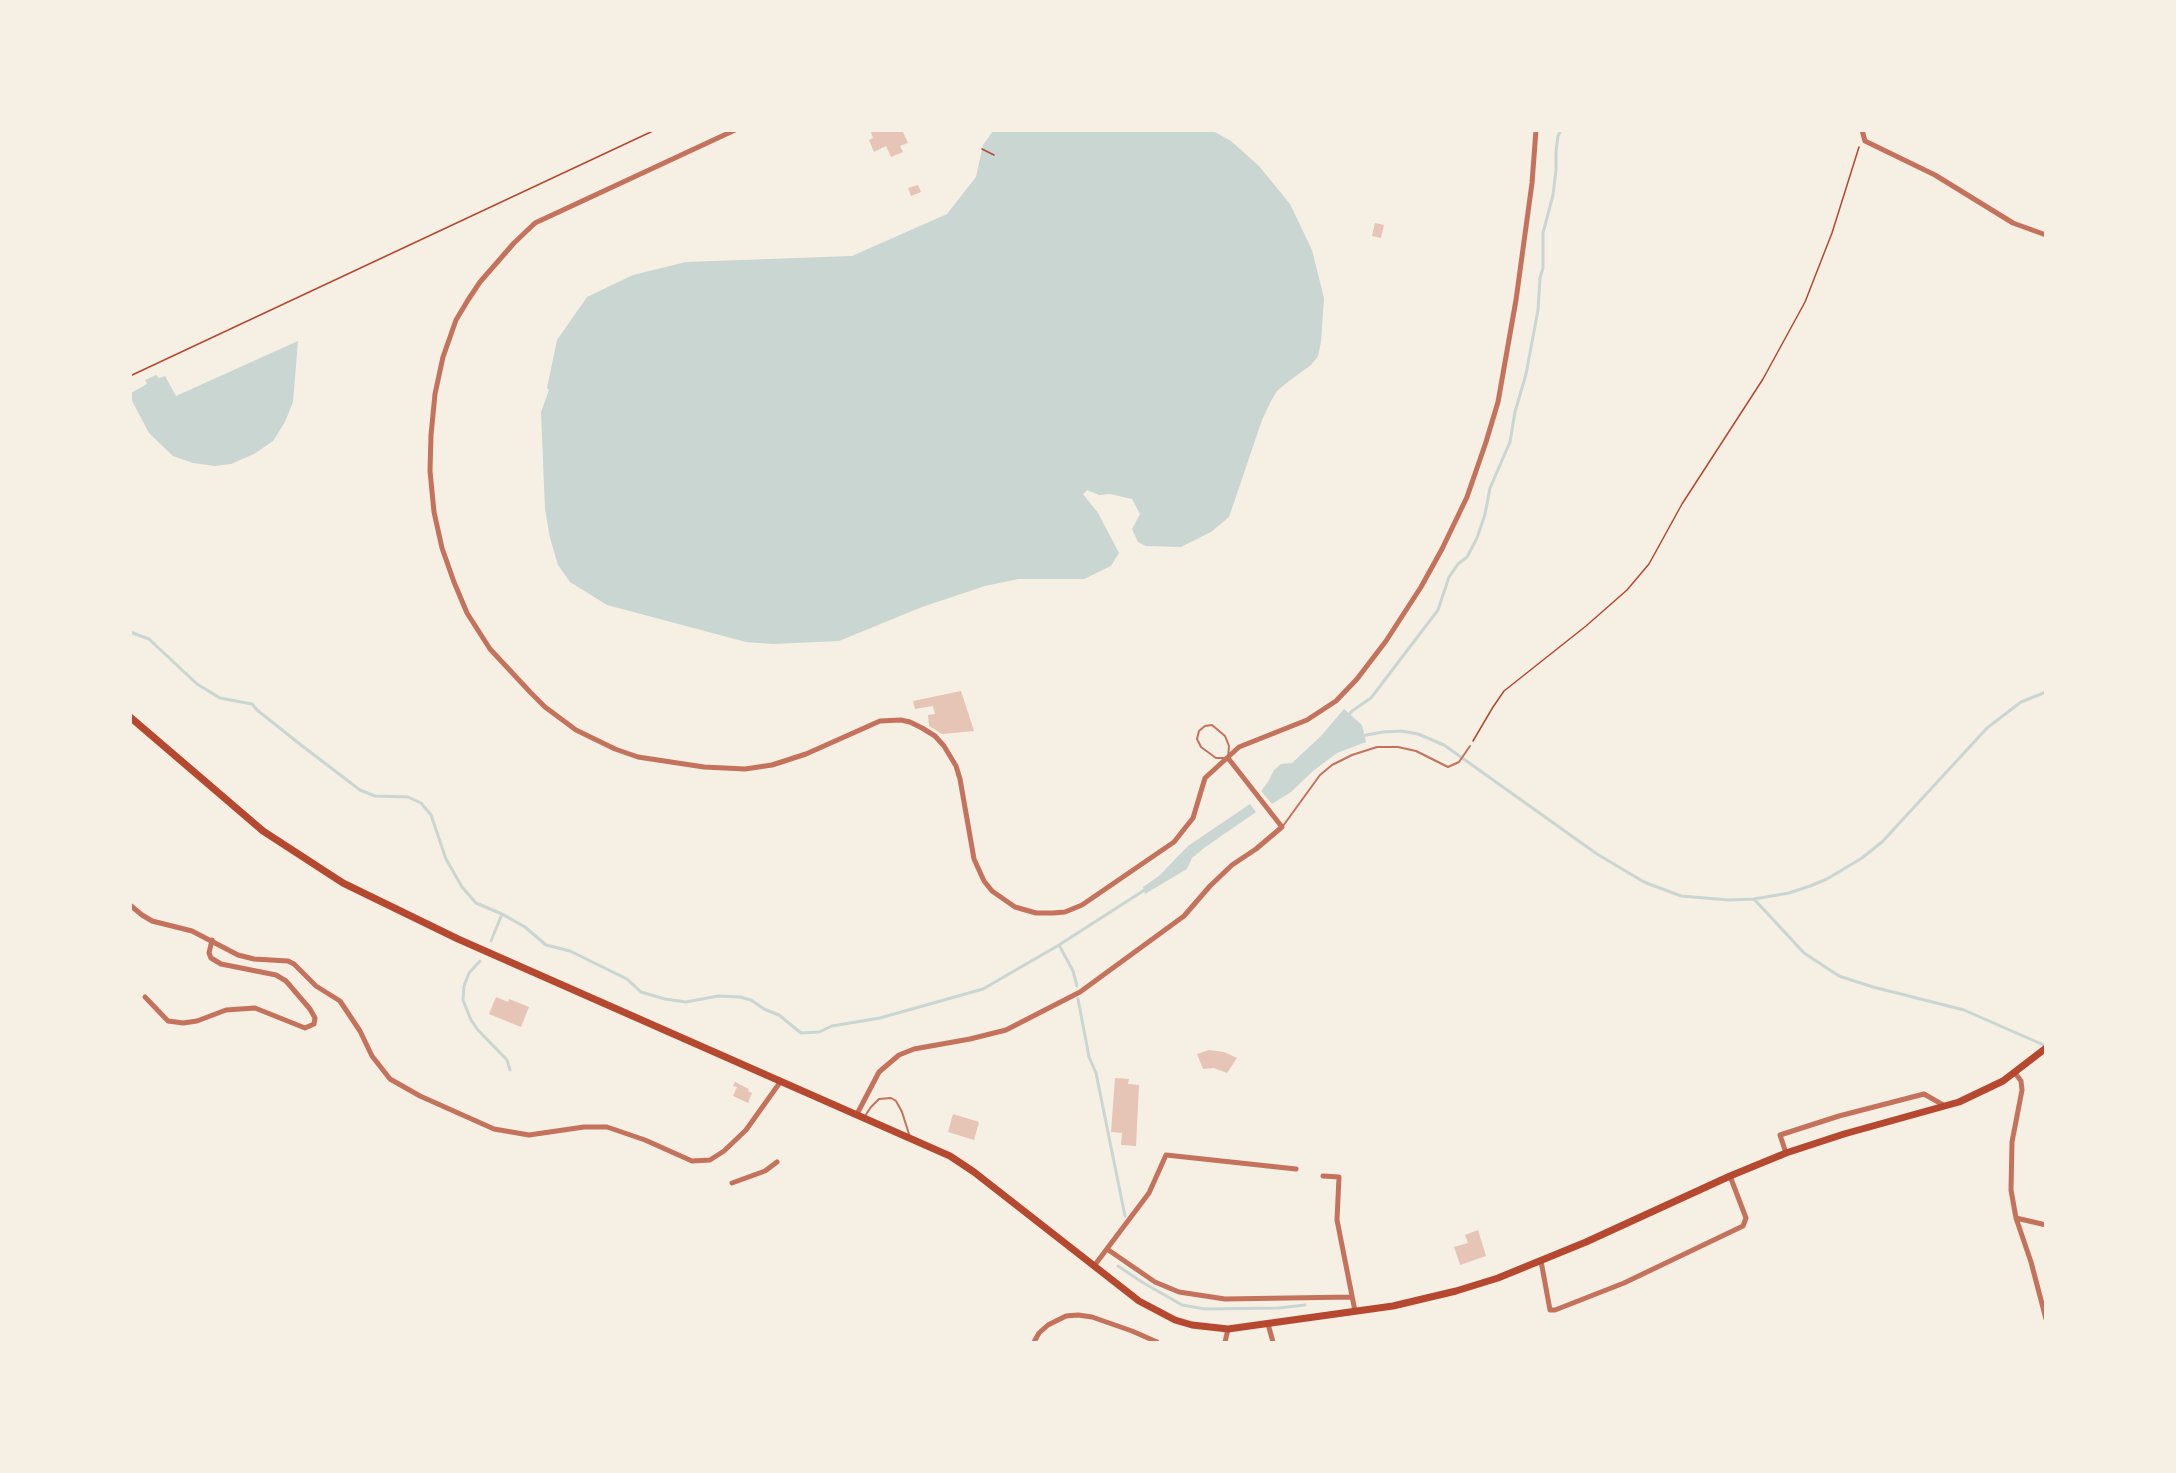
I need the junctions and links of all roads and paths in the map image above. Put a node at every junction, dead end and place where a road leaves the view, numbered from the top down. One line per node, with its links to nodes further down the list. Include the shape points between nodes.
1 (655, 130): 9 (path)
2 (735, 130): 12 (street, via 535,223 480,282 456,320 435,394 431,494 451,575 467,613 490,649 531,693 576,730 615,749 658,762 759,768 806,754 880,721 910,722 935,736 956,766 974,859 984,881 1004,902 1036,913 1060,913 1082,905 1174,842 1193,818 1205,778)
3 (1536, 130): 12 (street, via 1516,300 1498,402 1467,497 1442,549 1400,621 1336,701 1307,720 1239,747)
4 (1862, 130): 5 (street)
5 (1863, 138): 8 (street, via 1935,175 2013,223); 11 (path, via 1805,302 1649,564 1627,590 1586,626 1504,691)
6 (982, 149): 7 (path)
7 (994, 155)
8 (2046, 235)
9 (130, 376)
10 (130, 717): 19 (main road, via 256,825 343,883 458,939)
11 (1470, 746): 13 (lane, via 1459,762 1448,767 1398,747 1377,747 1352,755 1320,775)
12 (1228, 758): 12 (lane, via 1229,746 1222,731 1212,725 1199,731 1201,747 1216,758); 13 (street)
13 (1282, 828): 21 (street, via 1232,865 1184,916 1080,992 1006,1030 914,1049 894,1058 879,1072)
14 (130, 904): 15 (street, via 152,921)
15 (212, 940): 16 (street, via 209,954 221,964 276,975 286,981 310,1009 314,1024 305,1028 255,1008 226,1010 197,1021 168,1021); 19 (street, via 246,958 294,964 316,986 340,1001 390,1079 494,1130 529,1135 607,1127 692,1161 711,1160 746,1130)
16 (145, 997)
17 (2046, 1048): 18 (main road)
18 (2015, 1073): 20 (main road, via 1976,1095); 29 (street, via 2022,1090 2010,1170)
19 (781, 1081): 21 (main road)
20 (1946, 1106): 23 (main road); 23 (street, via 1924,1094 1839,1116 1780,1135)
21 (861, 1116): 22 (main road); 22 (lane, via 879,1099 891,1098 902,1112)
22 (909, 1137): 33 (main road, via 962,1163)
23 (1786, 1153): 27 (main road)
24 (777, 1162): 28 (street, via 765,1171)
25 (1296, 1169): 31 (street, via 1166,1155 1149,1193)
26 (1323, 1176): 34 (street, via 1340,1177 1337,1220)
27 (1730, 1176): 32 (main road); 32 (street, via 1746,1218 1743,1226 1624,1282 1550,1310)
28 (732, 1183)
29 (2016, 1218): 30 (street); 36 (street)
30 (2046, 1225)
31 (1107, 1249): 33 (street); 34 (street, via 1179,1292 1225,1299)
32 (1541, 1261): 35 (main road, via 1446,1294)
33 (1094, 1266): 38 (main road, via 1166,1317)
34 (1351, 1297): 35 (street)
35 (1355, 1311): 37 (main road)
36 (2046, 1319)
37 (1268, 1324): 38 (main road); 42 (street)
38 (1228, 1329): 41 (street)
39 (1034, 1342): 40 (street, via 1048,1325 1078,1315 1132,1330)
40 (1157, 1342)
41 (1225, 1342)
42 (1273, 1342)

